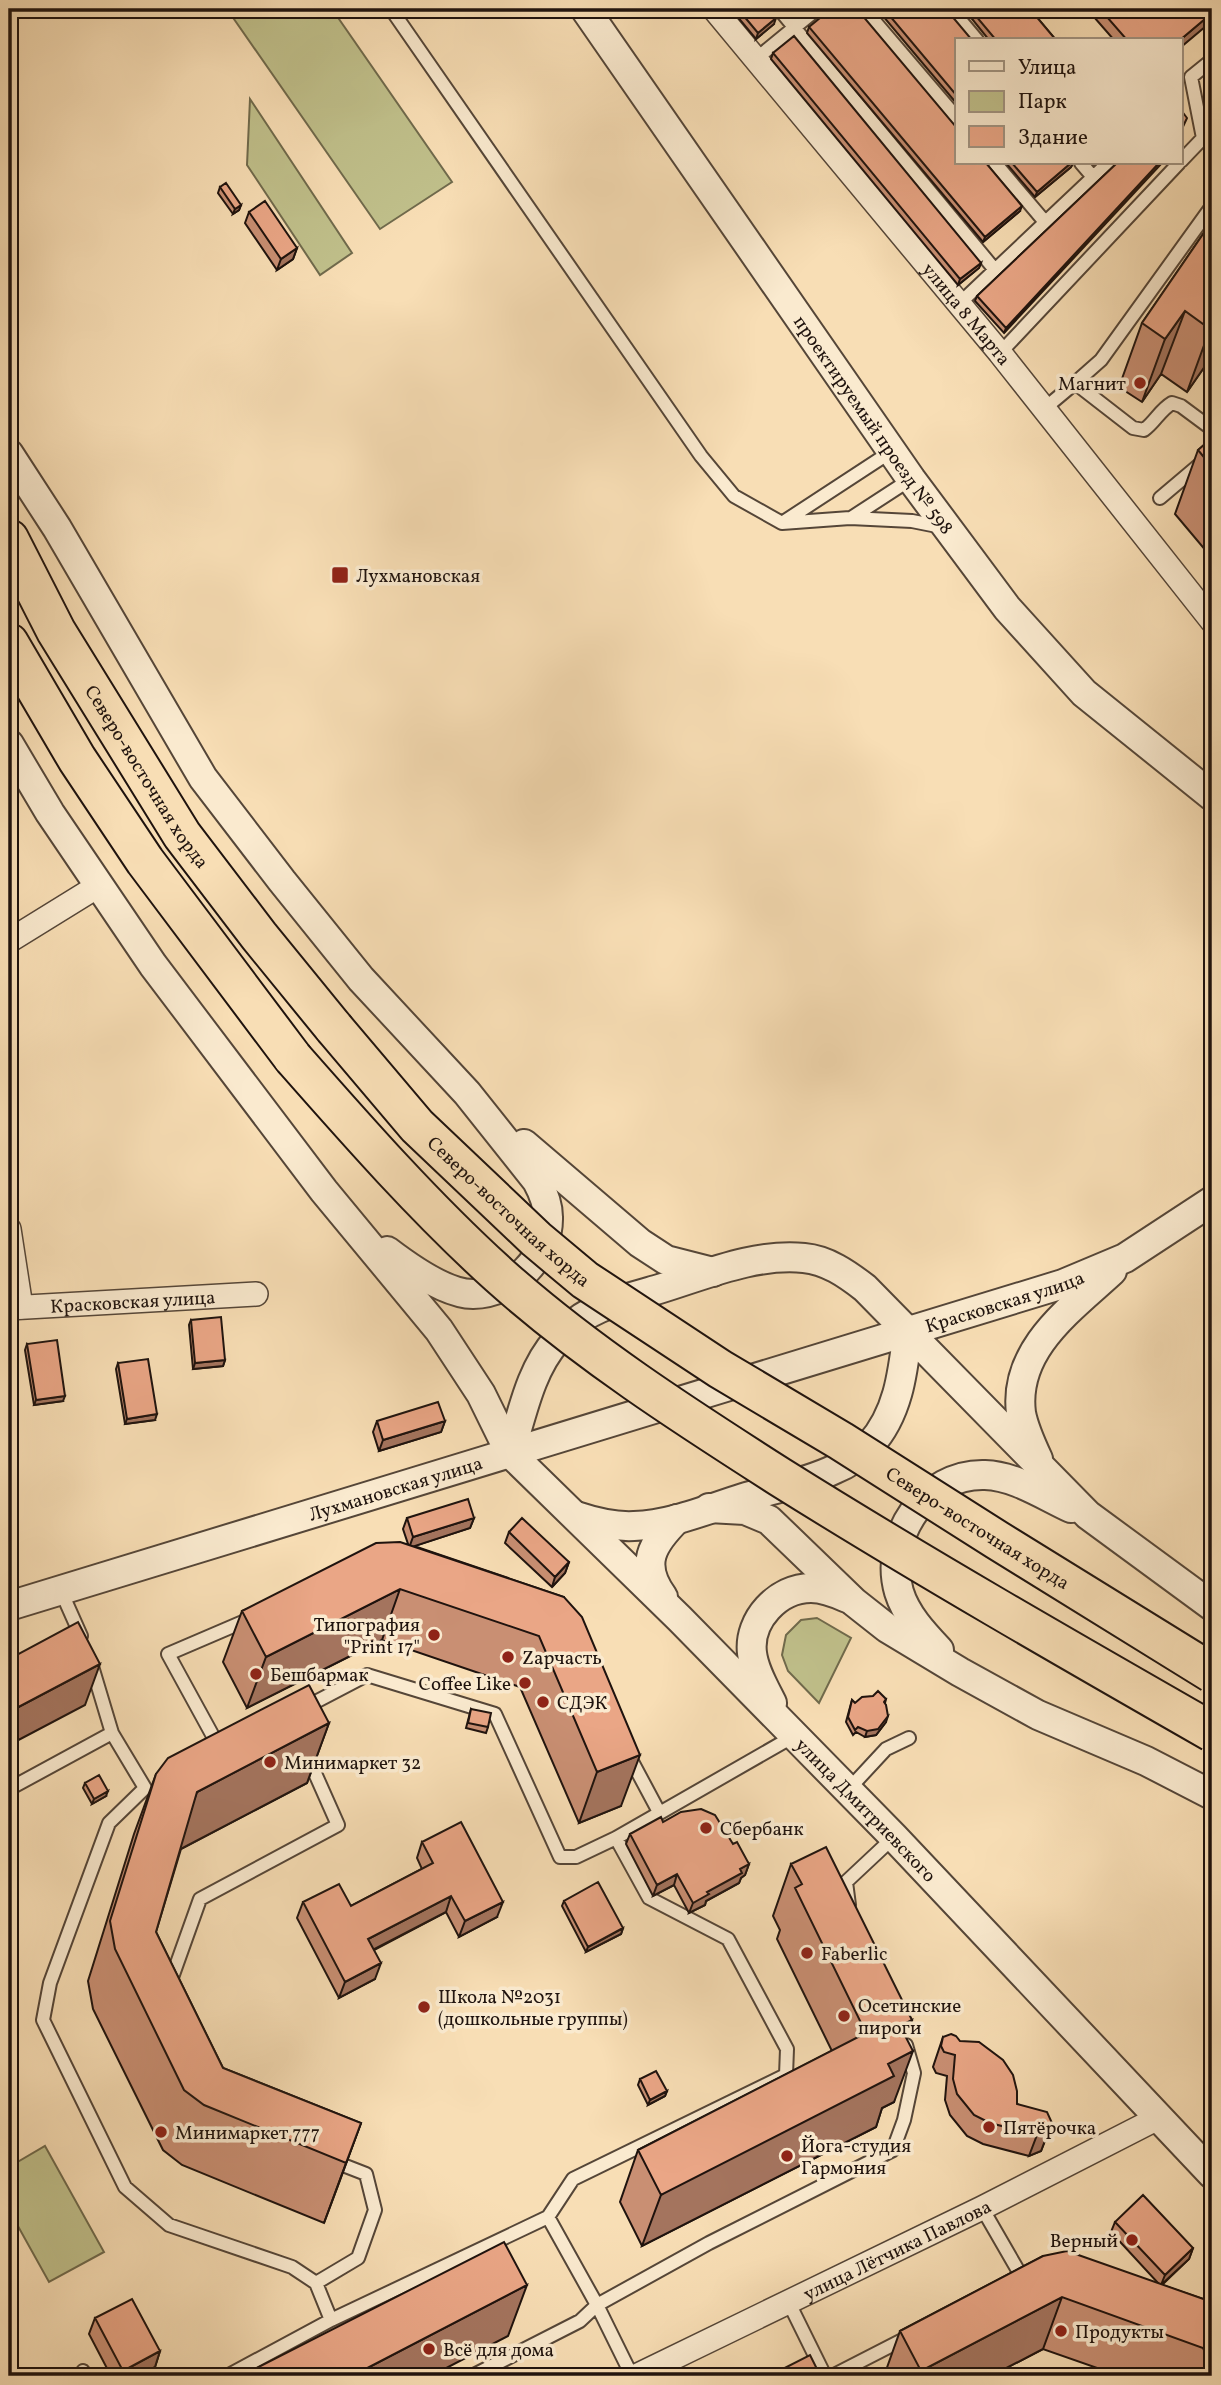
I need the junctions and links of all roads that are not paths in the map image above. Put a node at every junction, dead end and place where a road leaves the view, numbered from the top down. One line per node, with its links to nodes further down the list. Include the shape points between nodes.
1 (391, 9): 33 (lane, via 701,456 734,496)
2 (585, 9): 27 (street, проектируемый проезд № 598)
3 (714, 9): 10 (street, улица 8 Марта)
4 (779, 9): 8 (lane)
5 (817, 9): 8 (lane)
6 (864, 9): 12 (lane)
7 (951, 9): 9 (lane)
8 (795, 27): 10 (lane); 21 (lane)
9 (975, 38)
10 (756, 59): 22 (street, улица 8 Марта)
11 (1212, 60): 13 (lane, via 1191,77 1203,138)
12 (955, 116)
13 (1182, 160)
14 (996, 164): 20 (lane)
15 (1083, 164): 18 (lane)
16 (1107, 164): 18 (lane)
17 (1178, 164): 23 (lane)
18 (1093, 177): 20 (lane)
19 (1212, 206): 24 (lane, via 1101,360)
20 (1045, 222): 21 (lane)
21 (995, 270): 22 (lane)
22 (960, 304): 23 (street, улица 8 Марта)
23 (1000, 353): 25 (street, улица 8 Марта)
24 (1074, 383): 25 (lane); 26 (lane, via 1133,428 1144,430 1172,403)
25 (1044, 409): 36 (street, улица 8 Марта)
26 (1212, 429)
27 (892, 451): 30 (street, проектируемый проезд № 598); 33 (lane)
28 (9, 454): 42 (street, via 202,778 361,979)
29 (1212, 454): 31 (lane)
30 (911, 480): 32 (lane); 34 (street, проектируемый проезд № 598)
31 (1160, 498)
32 (850, 518): 33 (lane); 34 (lane)
33 (782, 523)
34 (946, 528): 39 (street, проектируемый проезд № 598, via 1007,608 1084,693)
35 (9, 538): 65 (highway, Северо-восточная хорда, bridge, via 56,631 182,835 417,1126 536,1239 585,1280 720,1368)
36 (1212, 621)
37 (9, 643): 68 (highway, bridge, via 145,861 293,1058 385,1162 499,1275 594,1352 701,1427 919,1563)
38 (9, 744): 40 (street)
39 (1212, 796)
40 (98, 886): 41 (street); 44 (street)
41 (9, 941)
42 (467, 1093): 44 (street, via 545,1197 546,1235 531,1265 519,1278 497,1289 472,1294 456,1291 400,1261); 47 (street, via 640,1243 666,1260)
43 (1212, 1201): 46 (street, Красковская улица)
44 (354, 1227): 52 (street, via 460,1360)
45 (9, 1229): 49 (street)
46 (1125, 1258): 50 (street, Красковская улица, via 1063,1284); 53 (street, via 1058,1321 1030,1359 1021,1385 1022,1415)
47 (713, 1272): 50 (street, via 757,1260 807,1258 849,1275); 52 (street, via 607,1305 576,1321 541,1363)
48 (256, 1294): 49 (street, Красковская улица)
49 (15, 1307)
50 (908, 1330): 51 (street, Красковская улица); 53 (street); 54 (street, via 893,1410 869,1447 833,1470)
51 (782, 1369): 52 (street, Лухмановская улица)
52 (510, 1453): 55 (street, улица Дмитриевского); 58 (street, Лухмановская улица)
53 (1042, 1468): 56 (street)
54 (709, 1508): 57 (street); 59 (street, via 745,1510 769,1520)
55 (575, 1515): 57 (street, via 633,1527); 63 (street, улица Дмитриевского)
56 (1088, 1515): 61 (street); 64 (street, via 1016,1482 983,1475 935,1491 912,1513 895,1559 899,1591 912,1619)
57 (677, 1518): 63 (street, via 652,1550 651,1569 657,1589)
58 (61, 1591): 60 (street, Лухмановская улица); 69 (lane)
59 (854, 1601): 64 (street, via 887,1628); 67 (street, via 808,1588 772,1603 759,1618 751,1650 754,1663)
60 (9, 1606)
61 (1212, 1606)
62 (267, 1612): 73 (lane, via 169,1654)
63 (680, 1619): 67 (street, улица Дмитриевского)
64 (960, 1672): 76 (street, via 1038,1715)
65 (1212, 1673)
66 (289, 1716): 79 (lane, via 367,1675 495,1714 560,1857 576,1857)
67 (788, 1730): 75 (street, улица Дмитриевского); 77 (lane)
68 (1212, 1732)
69 (112, 1733): 74 (lane); 89 (lane, via 151,1785 109,1824 50,1983 43,2020 125,2187 169,2225 292,2267)
70 (300, 1738): 81 (lane, via 338,1825 200,1899)
71 (909, 1738): 75 (lane, via 886,1749)
72 (620, 1740): 77 (lane)
73 (222, 1752)
74 (9, 1789)
75 (848, 1790): 78 (street, улица Дмитриевского)
76 (1212, 1795)
77 (659, 1812): 79 (lane)
78 (894, 1837): 80 (lane, via 846,1882); 83 (street, улица Дмитриевского)
79 (616, 1838): 87 (lane, via 649,1898 728,1939 787,2049 786,2075 573,2179)
80 (853, 1913)
81 (167, 1998)
82 (904, 2036): 91 (lane, via 914,2073 893,2150)
83 (1158, 2118): 85 (street, улица Дмитриевского); 86 (street, улица Лётчика Павлова)
84 (317, 2156): 89 (lane, via 366,2174 375,2210 358,2258)
85 (1212, 2174)
86 (982, 2208): 88 (lane, via 1017,2282); 90 (street, улица Лётчика Павлова)
87 (548, 2217): 91 (lane); 92 (lane)
88 (1036, 2282)
89 (316, 2283): 92 (lane)
90 (788, 2301): 96 (street, улица Лётчика Павлова); 97 (lane)
91 (597, 2305): 95 (lane, via 580,2321); 96 (lane)
92 (331, 2320): 94 (lane)
93 (927, 2328): 98 (lane)
94 (227, 2376)
95 (472, 2376)
96 (634, 2376)
97 (825, 2376)
98 (832, 2376)

